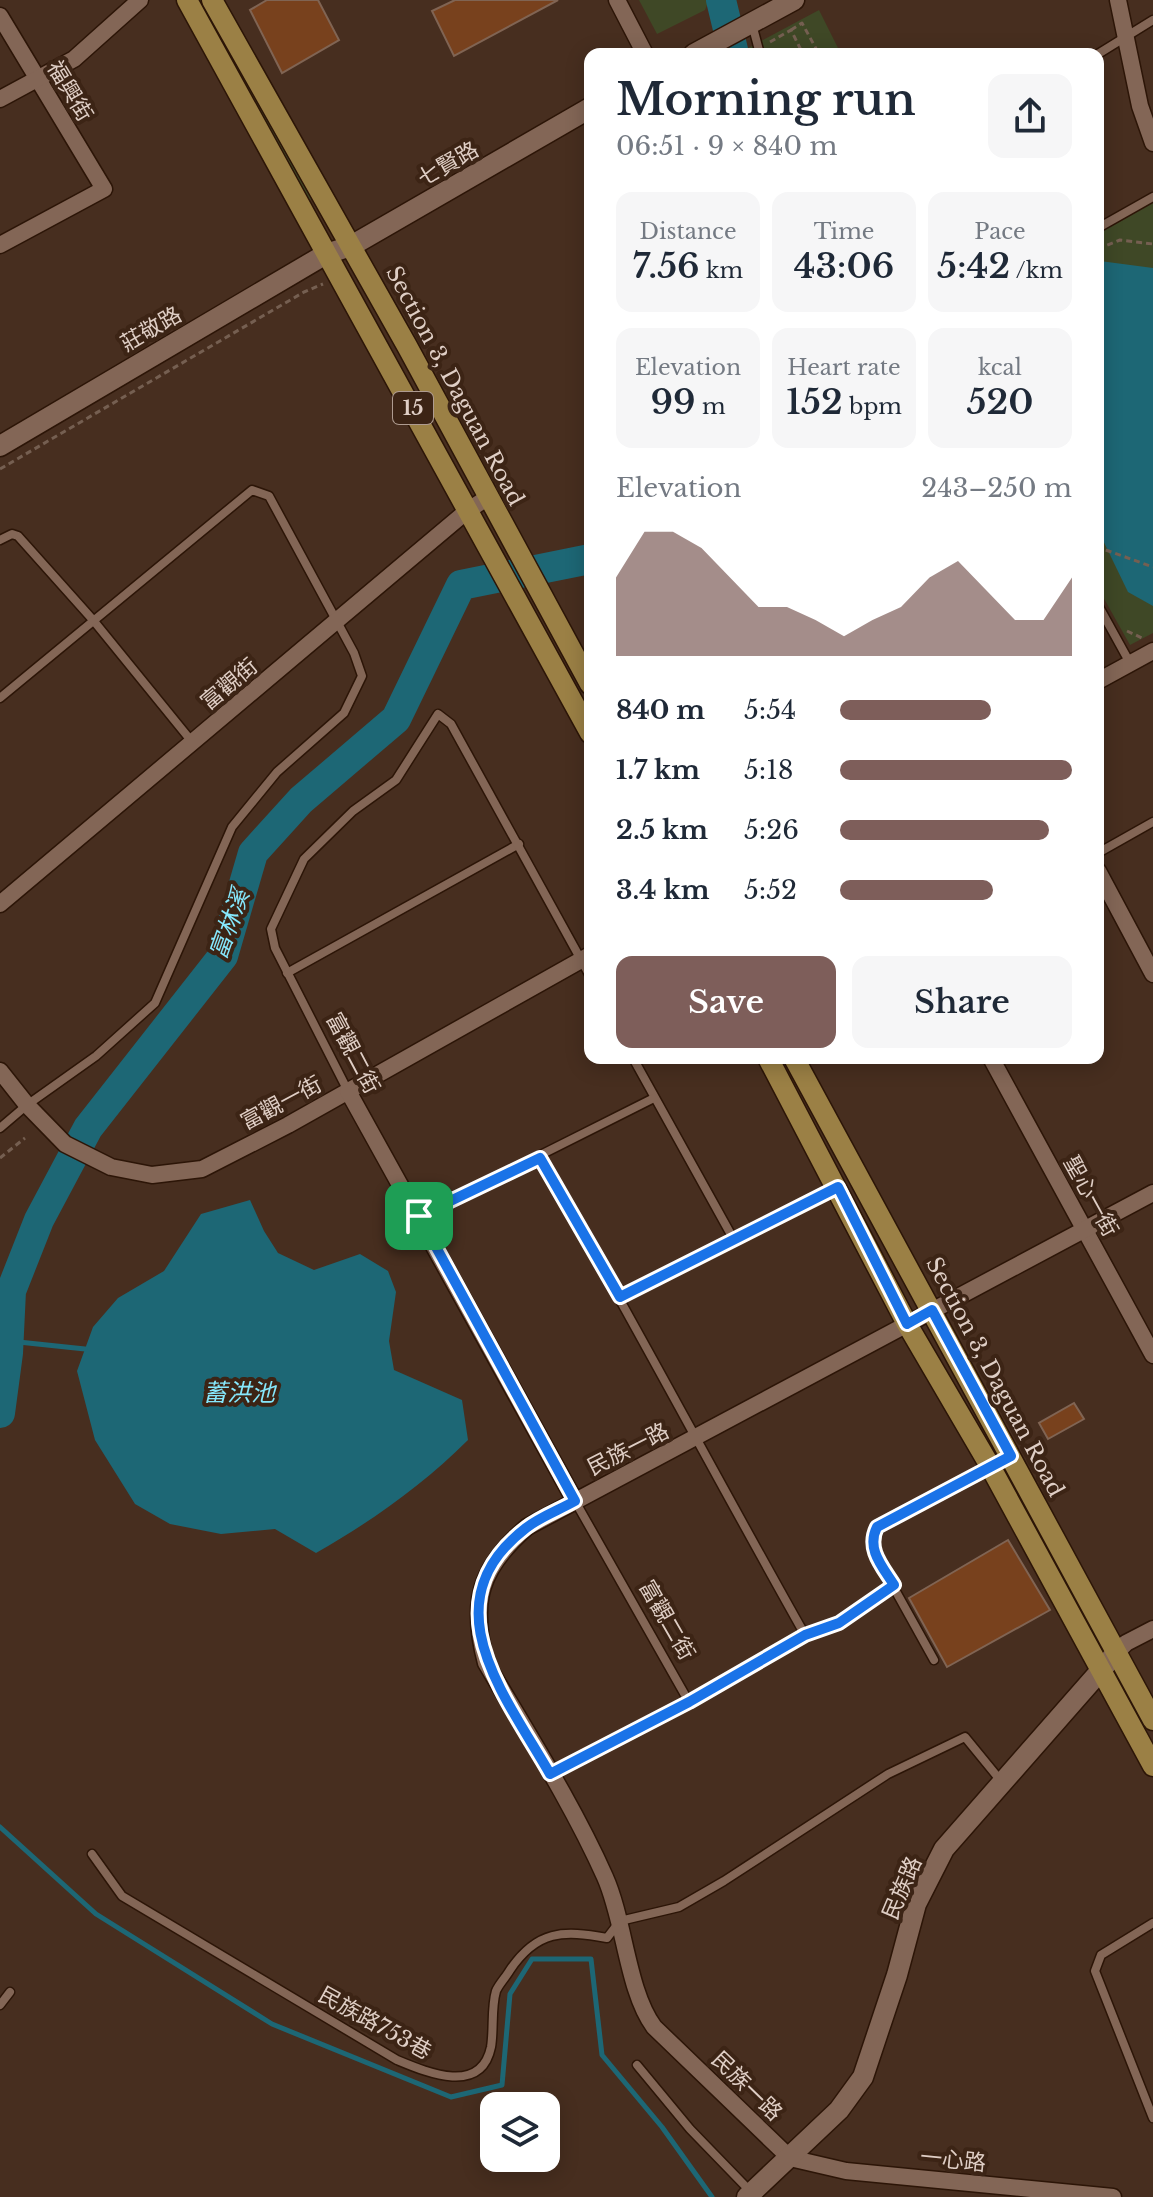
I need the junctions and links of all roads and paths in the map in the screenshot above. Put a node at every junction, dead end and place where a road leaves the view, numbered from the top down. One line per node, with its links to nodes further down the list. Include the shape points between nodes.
1 (140, 0): 19 (street, via 74,59)
2 (187, 0): 29 (main road, 15)
3 (212, 0): 27 (main road, 15)
4 (617, 0): 12 (street)
5 (794, 0): 9 (street)
6 (1118, 0): 11 (street)
7 (0, 16): 19 (street, 福興街)
8 (1153, 20): 11 (lane)
9 (747, 25): 13 (street); 14 (lane)
10 (791, 30): 15 (path); 16 (path); 17 (path, via 802,23)
11 (1125, 35): 18 (lane); 22 (street)
12 (642, 48)
13 (706, 48)
14 (758, 48)
15 (764, 48)
16 (800, 48)
17 (816, 48)
18 (1104, 50)
19 (38, 81): 20 (street); 26 (street, 福興街, via 104,189)
20 (0, 99)
21 (584, 111): 27 (street, 七賢路)
22 (1153, 143)
23 (1153, 197): 24 (lane)
24 (1104, 225)
25 (1153, 244): 28 (path, via 1120,240)
26 (0, 245)
27 (351, 246): 29 (street, 七賢路); 33 (main road, Section 3, Daguan Road / 15)
28 (1104, 247)
29 (326, 254): 30 (main road, 15); 31 (street, 莊敬路)
30 (342, 279): 32 (path, via 304,292); 34 (main road, 15)
31 (0, 446)
32 (0, 469)
33 (487, 498): 34 (street, 富觀街); 43 (main road, Section 3, Daguan Road / 15)
34 (467, 511): 40 (street, 富觀街); 46 (main road, 15)
35 (0, 540): 39 (lane, via 18,536)
36 (1104, 549): 37 (path)
37 (1153, 567)
38 (1104, 616): 42 (lane)
39 (93, 620): 40 (lane, via 252,490 269,496); 45 (lane); 47 (lane)
40 (338, 621): 47 (street, 富觀街); 64 (lane, via 362,676 344,713 277,772 232,827 155,1003 96,1056)
41 (1153, 651): 42 (street)
42 (1130, 663): 44 (street)
43 (584, 673)
44 (1104, 678)
45 (0, 698)
46 (584, 722)
47 (193, 743): 52 (street, 富觀街)
48 (1153, 822): 50 (lane)
49 (519, 844): 53 (lane, 富觀二街); 55 (lane); 55 (lane, 富觀二街, via 451,724 438,714 396,780 353,811 304,859 271,929)
50 (1104, 850)
51 (1104, 882): 56 (street)
52 (0, 904)
53 (584, 954)
54 (584, 958): 62 (street, 富觀一街)
55 (287, 973): 62 (lane, 富觀二街)
56 (1153, 974)
57 (636, 1064): 63 (lane)
58 (771, 1064): 69 (main road, Section 3, Daguan Road)
59 (797, 1064): 75 (main road, Section 3, Daguan Road)
60 (994, 1064): 72 (street, 聖心一街)
61 (0, 1071): 64 (street, 富觀一街)
62 (348, 1091): 64 (street, 富觀一街, via 202,1169 152,1175 111,1167 65,1144); 71 (street, 富觀二街)
63 (654, 1098): 68 (lane); 73 (lane)
64 (27, 1105): 65 (lane)
65 (0, 1128)
66 (25, 1138): 67 (path)
67 (0, 1158)
68 (540, 1158): 71 (lane); 74 (lane)
69 (838, 1187): 73 (lane); 76 (main road, Section 3, Daguan Road)
70 (1153, 1193): 72 (street, 民族一路)
71 (419, 1216): 81 (street, 富觀二街)
72 (1085, 1230): 75 (street, 民族一路); 77 (street, 聖心一街)
73 (734, 1240): 74 (lane)
74 (620, 1297): 78 (lane)
75 (932, 1310): 76 (street, 民族一路); 79 (main road, Section 3, Daguan Road)
76 (907, 1324): 78 (street, 民族一路); 80 (main road, Section 3, Daguan Road)
77 (1153, 1355)
78 (695, 1439): 81 (street, 民族一路); 84 (lane)
79 (1011, 1456): 80 (lane); 85 (main road, Section 3, Daguan Road)
80 (990, 1466): 82 (lane, via 877,1527 874,1552); 87 (main road, Section 3, Daguan Road)
81 (575, 1501): 88 (lane, 富觀二街); 91 (street, 民族一路, via 527,1527 505,1547 481,1586 477,1609 486,1663)
82 (894, 1585): 84 (lane, via 839,1623); 86 (lane)
83 (1153, 1629): 85 (street, 民族路)
84 (805, 1635): 88 (lane)
85 (1116, 1653): 87 (street, 民族路); 89 (main road, Section 3, Daguan Road)
86 (934, 1660)
87 (1101, 1668): 90 (main road, Section 3, Daguan Road); 92 (street, 民族路)
88 (689, 1702): 91 (lane)
89 (1153, 1720)
90 (1153, 1766)
91 (550, 1774): 94 (street, 民族一路, via 606,1879)
92 (1001, 1781): 94 (lane, 民族路753巷, via 965,1737 888,1774 679,1907); 100 (street, 民族路, via 944,1849 916,1904 863,2077 839,2110)
93 (92, 1854): 94 (lane, 民族路753巷, via 122,1896 397,2060 440,2078 467,2076 483,2066 497,1991 523,1951 570,1932 607,1938)
94 (620, 1921): 100 (street, 民族一路, via 642,2011)
95 (1153, 1923): 99 (lane, via 1101,1955 1095,1971)
96 (10, 1992): 97 (lane)
97 (0, 2005)
98 (637, 2065): 101 (lane)
99 (1153, 2118)
100 (790, 2158): 101 (street, 民族路); 102 (street, 一心路, via 846,2171)
101 (751, 2195)
102 (1113, 2197)

